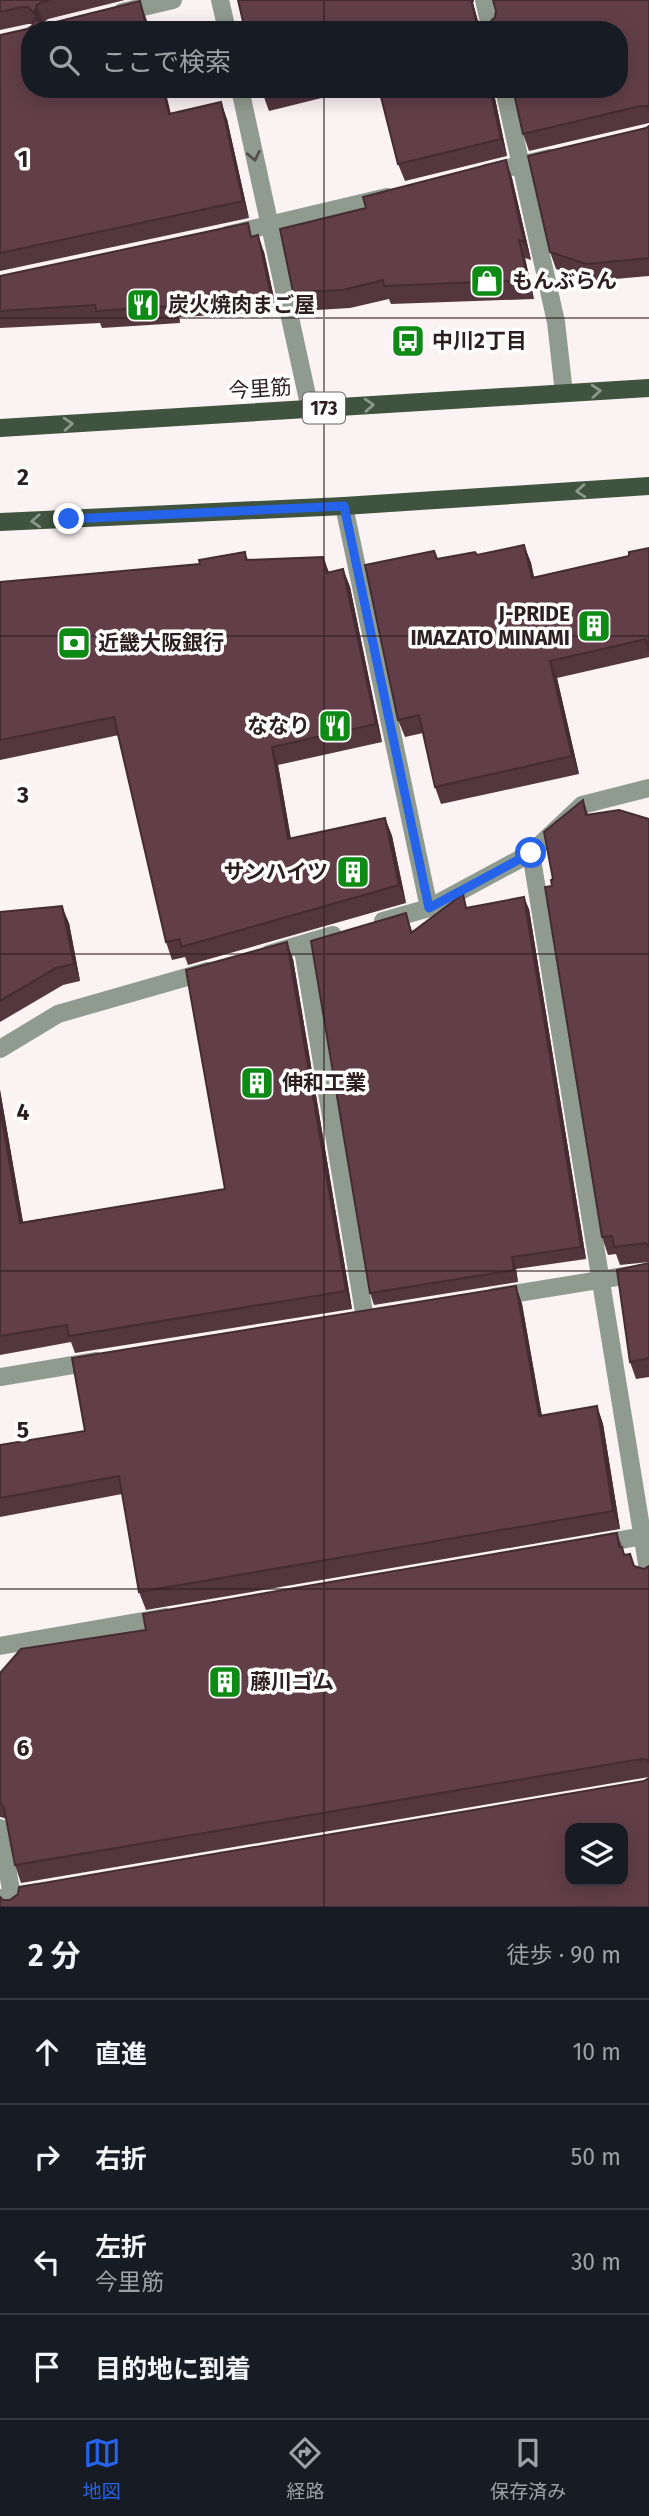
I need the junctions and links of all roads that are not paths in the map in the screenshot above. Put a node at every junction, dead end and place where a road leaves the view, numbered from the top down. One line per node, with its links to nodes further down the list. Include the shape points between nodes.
1 (173, 0): 4 (street)
2 (220, 0): 5 (street)
3 (484, 0): 6 (street)
4 (105, 16)
5 (225, 21)
6 (489, 21)
7 (242, 98): 13 (street, one-way to 13)
8 (506, 98): 10 (street)
9 (572, 152): 10 (street)
10 (521, 165): 11 (street); 16 (street, via 556,322)
11 (468, 178)
12 (402, 194): 13 (street)
13 (269, 225): 14 (street); 17 (street)
14 (215, 237)
15 (649, 388): 16 (main road, 今里筋 / 173, one-way to 15)
16 (564, 393): 17 (main road, 今里筋 / 173, one-way to 16)
17 (310, 409): 18 (main road, 今里筋 / 173, one-way to 17)
18 (0, 428)
19 (649, 486): 20 (main road, one-way to 20)
20 (344, 506): 21 (main road, one-way to 21); 24 (street)
21 (0, 522)
22 (649, 788): 23 (street, via 582,806)
23 (531, 853): 24 (street); 30 (street)
24 (429, 908): 25 (street)
25 (302, 944): 26 (street); 32 (street)
26 (251, 959)
27 (225, 966): 28 (street, via 58,1014)
28 (0, 1049)
29 (649, 1272): 30 (street)
30 (601, 1279): 31 (street); 35 (street)
31 (483, 1299)
32 (365, 1318)
33 (108, 1359): 34 (street)
34 (0, 1377)
35 (646, 1536): 36 (street); 37 (street)
36 (574, 1548)
37 (649, 1576)
38 (178, 1615): 39 (street)
39 (0, 1646)
40 (0, 1828): 42 (street)
41 (52, 1889): 42 (street)
42 (8, 1900)

